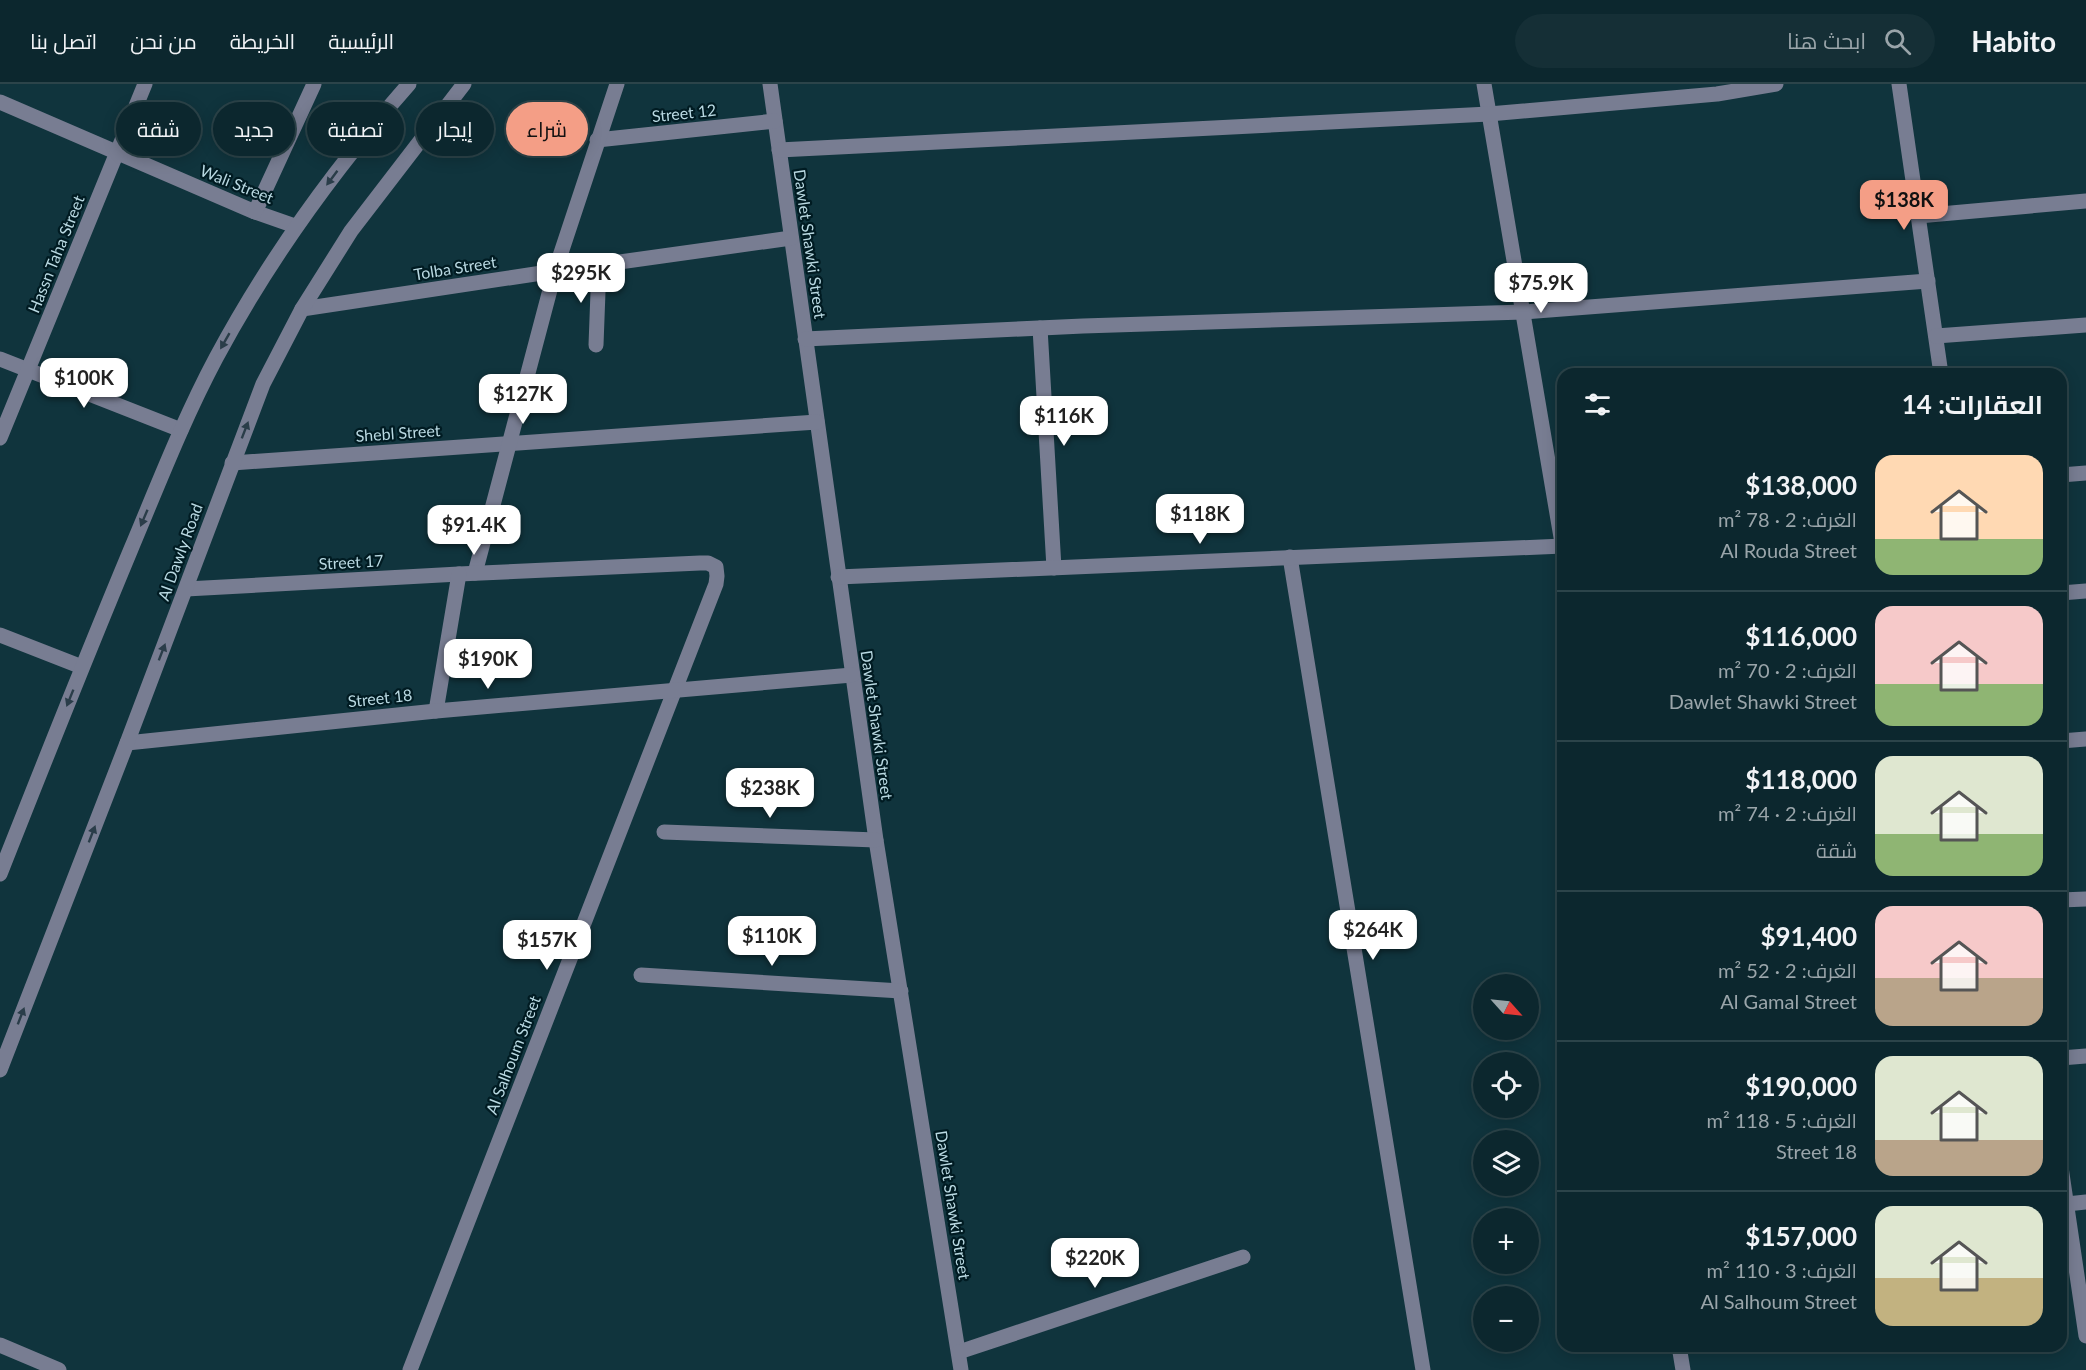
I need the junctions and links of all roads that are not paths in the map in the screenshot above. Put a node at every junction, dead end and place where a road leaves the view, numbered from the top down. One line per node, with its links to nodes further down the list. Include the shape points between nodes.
1 (144, 84): 11 (street, Hassn Taha Street)
2 (314, 84): 19 (street)
3 (409, 84): 21 (street, one-way to 21, via 364,134)
4 (464, 84): 26 (street, Al Dawly Road, via 351,231)
5 (617, 84): 14 (street)
6 (770, 84): 13 (street, Dawlet Shawki Street)
7 (1484, 84): 12 (street)
8 (1776, 84): 12 (street, via 1717,94)
9 (1899, 84): 20 (street)
10 (0, 102): 16 (street, Wali Street)
11 (137, 102)
12 (1489, 114): 15 (street); 27 (street)
13 (775, 122): 14 (street, Street 12); 15 (street, Dawlet Shawki Street)
14 (597, 140): 24 (street)
15 (779, 150): 22 (street, Dawlet Shawki Street)
16 (116, 152): 35 (street, Hassn Taha Street)
17 (125, 156): 19 (street, Wali Street)
18 (2086, 201): 20 (street)
19 (255, 212): 21 (street, Wali Street)
20 (1918, 216): 25 (street)
21 (296, 226): 37 (street, one-way to 37, via 226,340)
22 (792, 238): 23 (street, Tolba Street); 31 (street, Dawlet Shawki Street)
23 (599, 265): 24 (street, Tolba Street); 32 (street)
24 (555, 271): 26 (street, Tolba Street); 39 (street)
25 (1928, 281): 27 (street); 30 (street)
26 (302, 309): 40 (street, Al Dawly Road, one-way to 26, via 263,384)
27 (1523, 312): 29 (street); 43 (street)
28 (2086, 325): 30 (street)
29 (1040, 328): 31 (street); 46 (street)
30 (1936, 336): 34 (street)
31 (805, 339): 36 (street, Dawlet Shawki Street)
32 (596, 345)
33 (0, 358): 35 (street)
34 (1940, 368)
35 (28, 369): 37 (street); 38 (street, Hassn Taha Street)
36 (817, 422): 39 (street, Shebl Street); 49 (street, Dawlet Shawki Street)
37 (181, 430): 55 (street, one-way to 55)
38 (0, 438)
39 (508, 443): 40 (street, Shebl Street); 47 (street)
40 (232, 463): 51 (street, Al Dawly Road)
41 (2086, 473): 42 (street)
42 (2067, 475)
43 (1557, 512)
44 (1557, 547): 45 (street)
45 (1290, 557): 46 (street); 82 (street)
46 (1054, 568): 49 (street)
47 (475, 573): 48 (street, Street 17); 50 (street, Street 17, via 708,562 716,567)
48 (459, 574): 51 (street, Street 17); 58 (street)
49 (838, 577): 56 (street, Dawlet Shawki Street)
50 (716, 584): 57 (street, Al Salhoum Street)
51 (186, 589): 61 (street, Al Dawly Road, one-way to 51)
52 (2086, 591): 53 (street)
53 (2067, 593)
54 (0, 635): 55 (street)
55 (82, 667): 64 (street, one-way to 64)
56 (852, 675): 57 (street, Street 18); 63 (street, Dawlet Shawki Street)
57 (674, 691): 58 (street, Street 18); 80 (street, Al Salhoum Street)
58 (436, 711): 61 (street, Street 18)
59 (2086, 739): 60 (street)
60 (2067, 741)
61 (127, 743): 71 (street, Al Dawly Road, one-way to 61)
62 (664, 832): 63 (street)
63 (876, 840): 68 (street, Dawlet Shawki Street)
64 (0, 874)
65 (2086, 899): 66 (street)
66 (2067, 900)
67 (641, 975): 68 (street)
68 (900, 991): 77 (street, Dawlet Shawki Street)
69 (2086, 1056): 70 (street)
70 (2067, 1058)
71 (0, 1070)
72 (2086, 1202): 73 (street)
73 (2067, 1204): 75 (street)
74 (1243, 1257): 77 (street)
75 (2086, 1336)
76 (0, 1345): 79 (street)
77 (958, 1352): 81 (street, Dawlet Shawki Street)
78 (1680, 1352): 83 (street)
79 (54, 1369)
80 (410, 1370)
81 (961, 1370)
82 (1423, 1370)
83 (1683, 1370)

